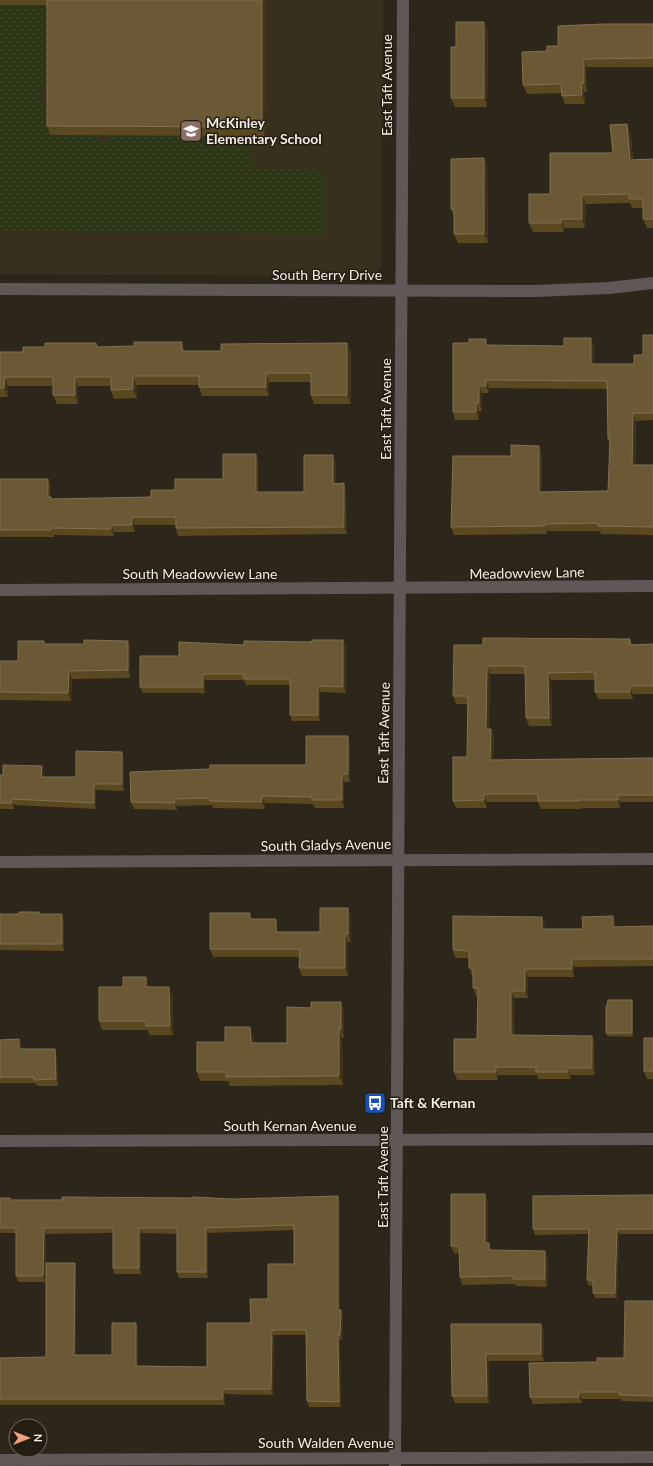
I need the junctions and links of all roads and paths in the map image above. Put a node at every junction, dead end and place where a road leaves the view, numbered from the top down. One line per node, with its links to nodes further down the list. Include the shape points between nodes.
1 (403, 0): 4 (street, East Taft Avenue)
2 (653, 283): 4 (street, South Berry Drive, via 534,292)
3 (0, 289): 4 (street, South Berry Drive)
4 (401, 290): 6 (street, East Taft Avenue)
5 (653, 586): 6 (street, Meadowview Lane)
6 (400, 588): 7 (street, South Meadowview Lane); 9 (street, East Taft Avenue)
7 (0, 590)
8 (653, 858): 9 (street, South Gladys Avenue)
9 (397, 859): 10 (street, South Gladys Avenue, via 370,862); 12 (street, East Taft Avenue)
10 (0, 862)
11 (653, 1139): 12 (street, South Kernan Avenue)
12 (398, 1140): 13 (street, South Kernan Avenue); 16 (street, East Taft Avenue)
13 (0, 1141)
14 (653, 1457): 16 (street, South Walden Avenue)
15 (0, 1460): 16 (street, South Walden Avenue)
16 (395, 1462)

